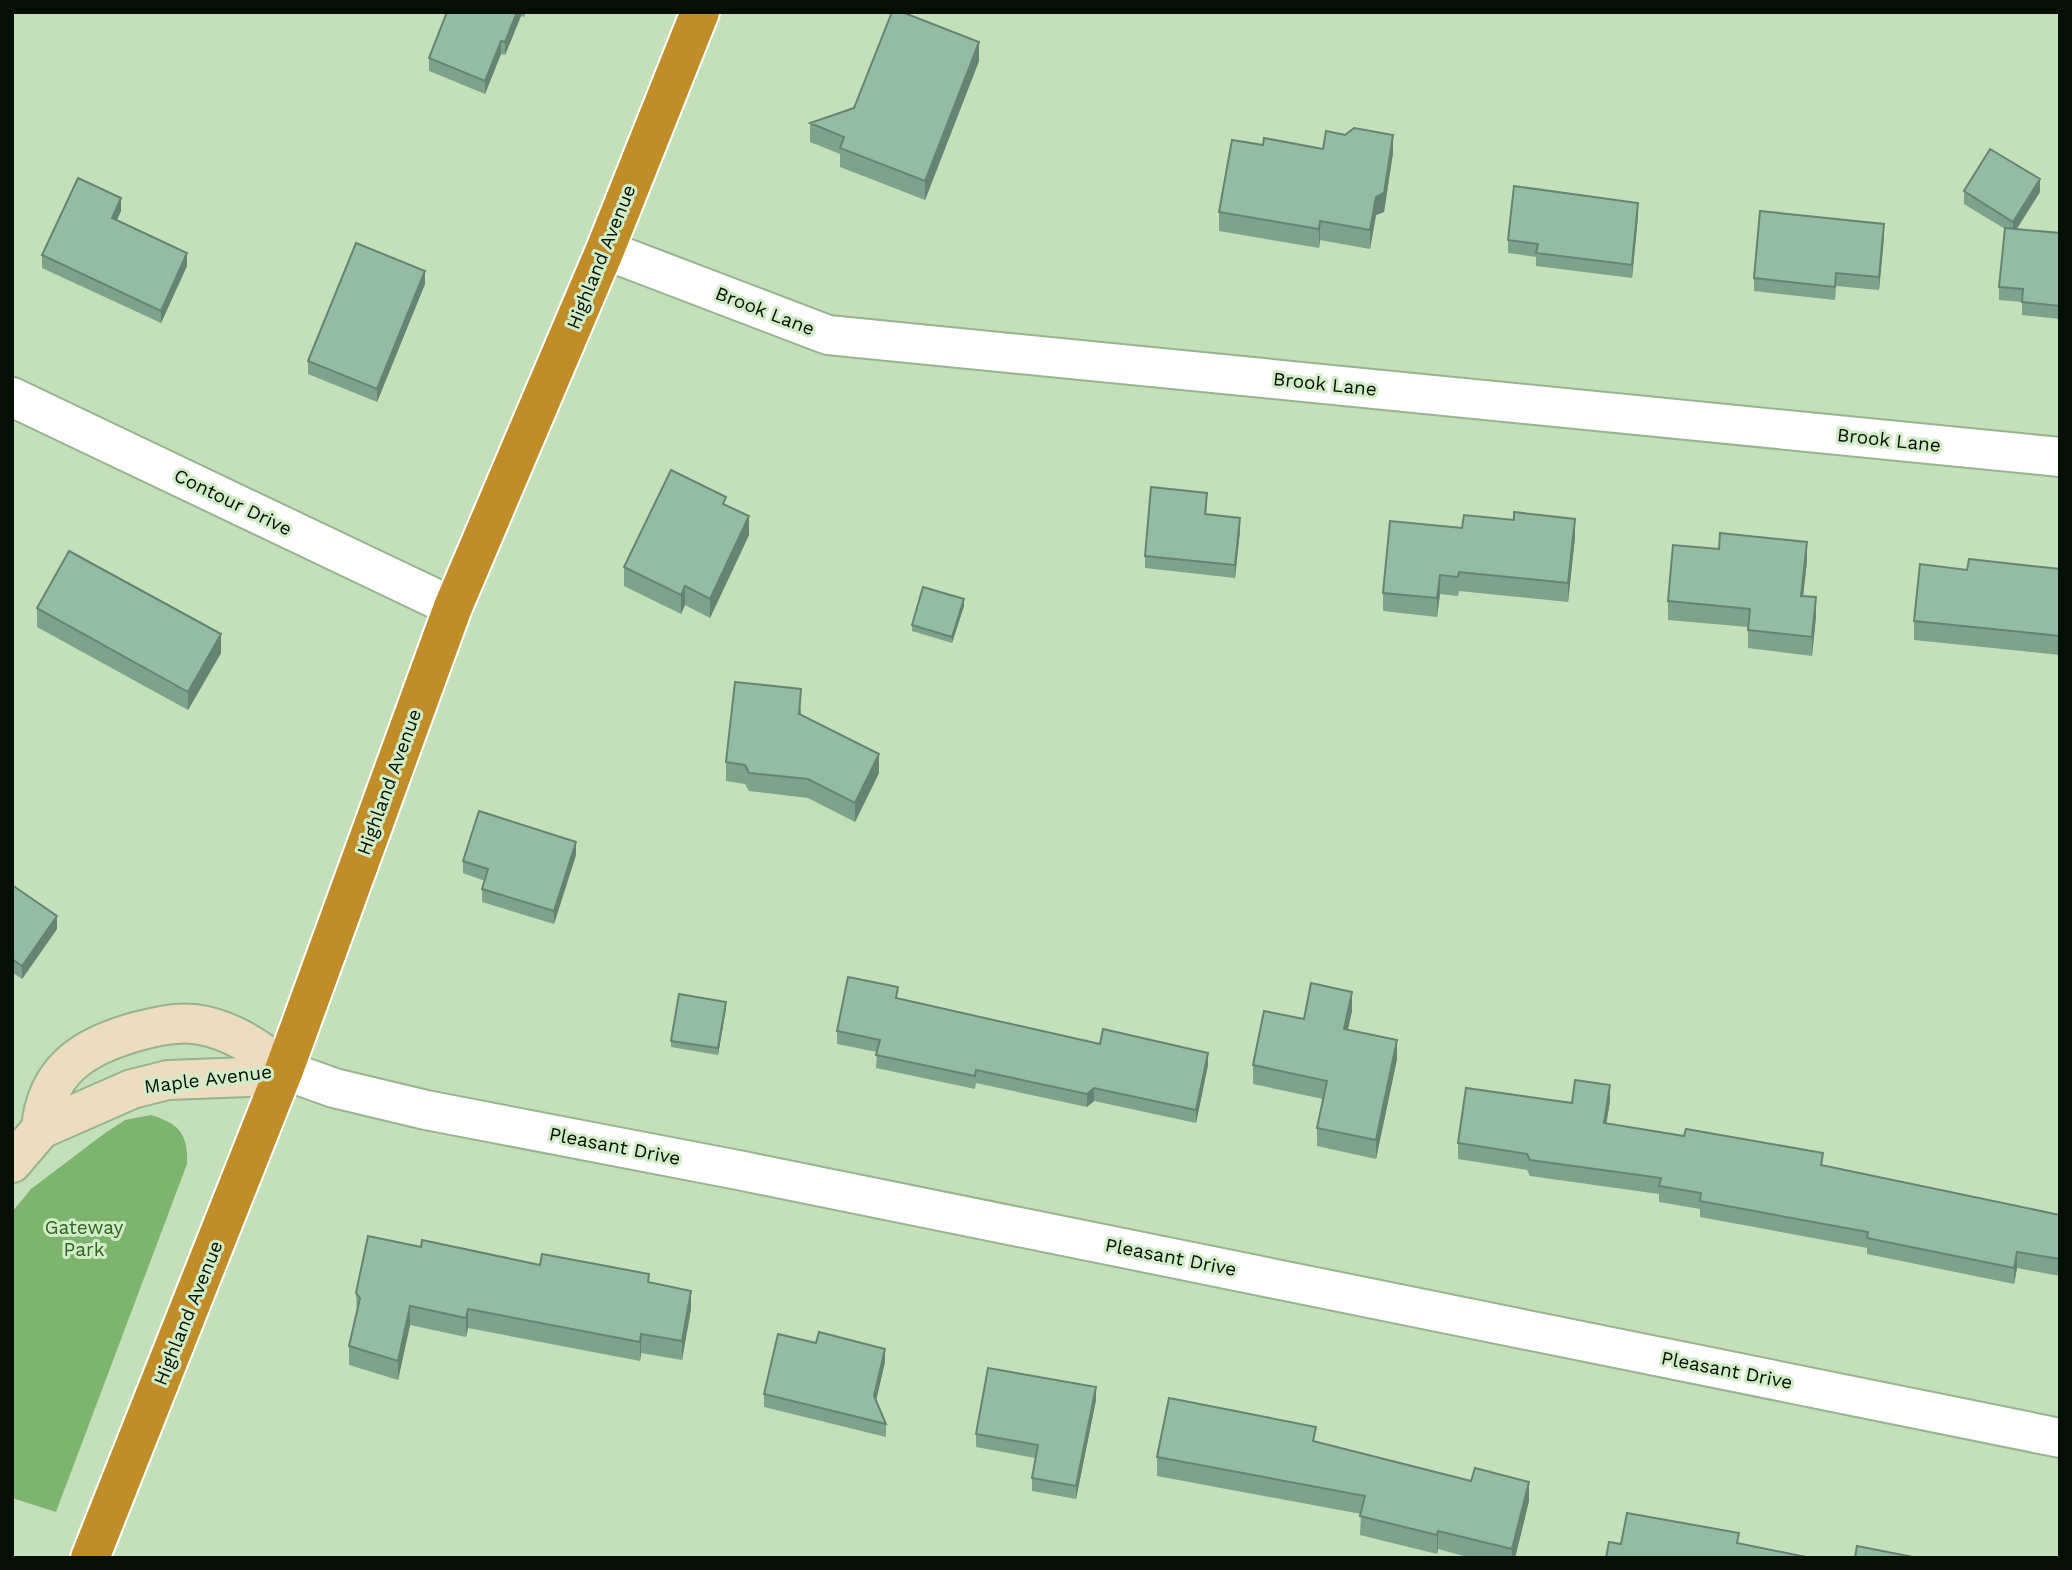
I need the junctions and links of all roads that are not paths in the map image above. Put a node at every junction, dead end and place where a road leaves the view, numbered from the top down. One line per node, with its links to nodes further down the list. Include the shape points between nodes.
1 (700, 12): 2 (highway, Highland Avenue)
2 (605, 250): 4 (street, Brook Lane, via 828,335); 5 (highway, Highland Avenue)
3 (12, 397): 5 (street, Contour Drive)
4 (2060, 457)
5 (453, 607): 6 (highway, Highland Avenue)
6 (284, 1070): 7 (street, Maple Avenue, via 248,1077 168,1080 132,1089); 7 (street, Maple Avenue, via 260,1049 228,1033 195,1024 158,1026 116,1037 75,1060 50,1090); 9 (street, Pleasant Drive, via 334,1088 426,1110); 10 (highway, Highland Avenue)
7 (41, 1129): 8 (street, Maple Avenue)
8 (12, 1163)
9 (2060, 1438)
10 (90, 1558)

